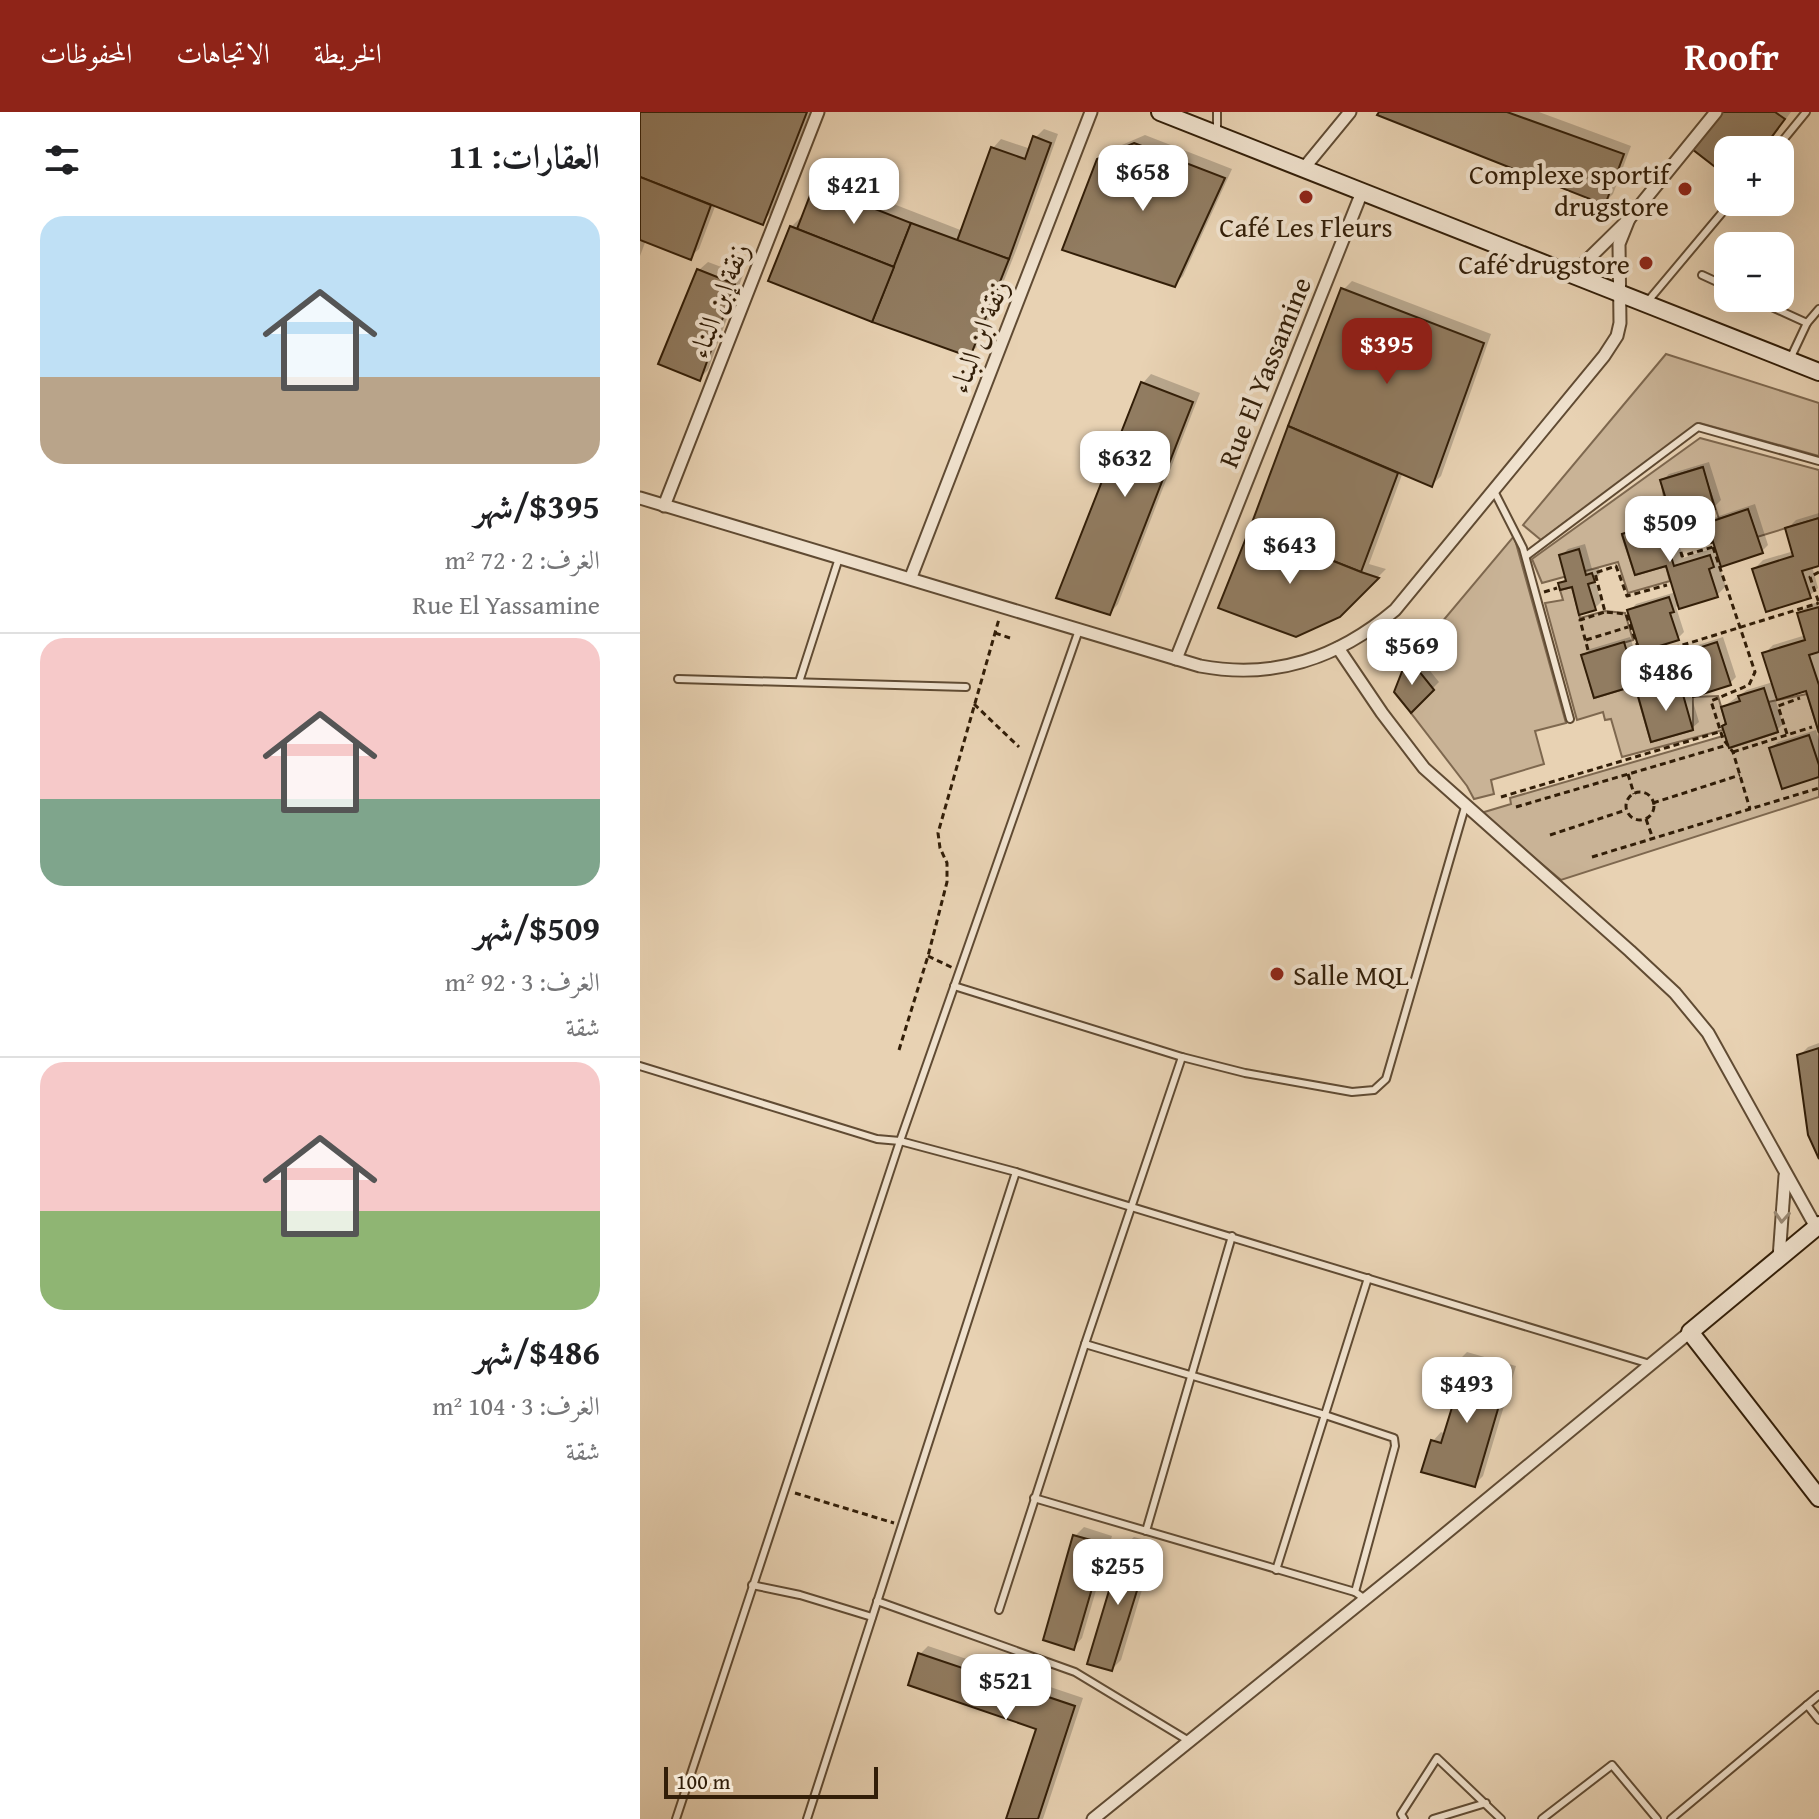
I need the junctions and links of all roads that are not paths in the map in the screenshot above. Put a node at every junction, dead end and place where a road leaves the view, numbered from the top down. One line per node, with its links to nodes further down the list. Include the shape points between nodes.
1 (818, 112): 27 (street, زنقة إبن البناء)
2 (1091, 112): 30 (street, زنقة ابن البناء)
3 (1160, 112): 8 (street)
4 (1217, 112): 8 (lane)
5 (1350, 112): 10 (street)
6 (1716, 112): 13 (street)
7 (1806, 112): 9 (lane)
8 (1217, 134): 10 (street)
9 (1786, 136)
10 (1304, 168): 11 (street)
11 (1362, 192): 14 (street); 33 (street, Rue El Yassamine)
12 (1719, 216): 18 (lane)
13 (1629, 219): 14 (street); 17 (street, via 1619,244)
14 (1573, 274): 17 (street)
15 (1702, 275): 16 (lane)
16 (1714, 281)
17 (1620, 293): 18 (street); 25 (street, via 1617,336)
18 (1645, 304): 22 (street)
19 (1819, 309): 21 (lane)
20 (1783, 312): 21 (lane)
21 (1807, 323): 22 (lane)
22 (1789, 360): 23 (street)
23 (1819, 372)
24 (1819, 461): 28 (lane, via 1698,427)
25 (1494, 491): 28 (lane); 32 (street, via 1395,610)
26 (640, 498): 27 (street)
27 (664, 506): 29 (street)
28 (1526, 556): 37 (lane)
29 (839, 558): 30 (street); 35 (lane)
30 (911, 577): 31 (street)
31 (1079, 630): 33 (street); 39 (lane)
32 (1338, 648): 33 (street, via 1253,671 1226,671); 38 (street, via 1424,768)
33 (1176, 659)
34 (678, 679): 35 (lane)
35 (799, 682): 36 (lane)
36 (966, 687)
37 (1570, 719)
38 (1465, 807): 40 (lane, via 1382,1085 1352,1092); 44 (street, via 1675,993 1708,1033)
39 (954, 986): 40 (lane); 42 (lane)
40 (1182, 1057): 45 (lane)
41 (640, 1066): 42 (lane, via 877,1139)
42 (900, 1141): 43 (lane); 59 (lane)
43 (1016, 1172): 45 (lane); 61 (lane)
44 (1785, 1175): 46 (street); 48 (street, one-way to 48)
45 (1131, 1206): 47 (lane); 51 (lane)
46 (1818, 1226): 48 (street)
47 (1232, 1236): 49 (lane); 53 (lane)
48 (1779, 1258): 50 (street)
49 (1368, 1278): 52 (lane); 54 (lane)
50 (1690, 1332): 52 (street); 56 (street)
51 (1085, 1344): 53 (lane); 55 (lane)
52 (1650, 1364): 60 (street)
53 (1191, 1375): 54 (lane); 57 (lane)
54 (1325, 1415): 58 (lane); 60 (lane, via 1391,1437 1395,1443)
55 (1034, 1498): 57 (lane); 62 (lane)
56 (1819, 1498)
57 (1146, 1531): 58 (lane)
58 (1276, 1570): 60 (lane)
59 (752, 1585): 63 (lane); 69 (lane)
60 (1360, 1596): 67 (street)
61 (877, 1601): 63 (lane); 67 (lane, via 1075,1672)
62 (999, 1610)
63 (872, 1617): 70 (lane)
64 (1819, 1695): 65 (lane)
65 (1807, 1705): 66 (lane); 77 (lane)
66 (1819, 1720)
67 (1189, 1741): 71 (street)
68 (1486, 1803): 72 (lane, via 1437,1758 1401,1814); 73 (lane); 74 (lane)
69 (676, 1819)
70 (807, 1819)
71 (1093, 1819)
72 (1404, 1819)
73 (1433, 1819)
74 (1501, 1819)
75 (1542, 1819): 76 (lane, via 1612,1765)
76 (1657, 1819)
77 (1671, 1819)

